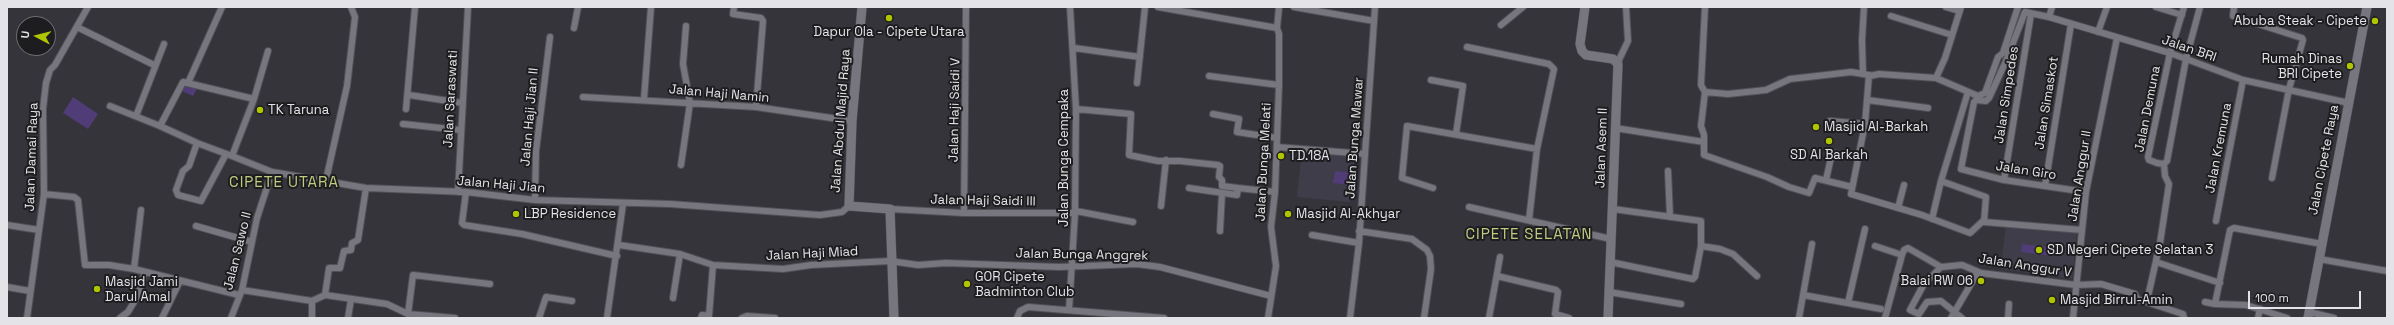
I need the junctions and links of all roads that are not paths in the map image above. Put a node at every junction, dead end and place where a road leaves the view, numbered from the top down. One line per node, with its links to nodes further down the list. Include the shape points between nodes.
1 (88, 7): 41 (street, Jalan Damai Raya)
2 (222, 7): 64 (street)
3 (351, 7): 108 (street, via 354,17 347,86)
4 (415, 7): 70 (street)
5 (468, 7): 75 (street, Jalan Saraswati)
6 (578, 7): 42 (street)
7 (651, 7): 73 (street)
8 (734, 7): 79 (street, via 733,14 761,18 763,21)
9 (862, 7): 85 (street, Jalan Abdul Majid Raya)
10 (966, 7): 135 (street, Jalan Haji Saidi V)
11 (1070, 7): 51 (street, Jalan Bunga Cempaka)
12 (1145, 7): 54 (street)
13 (1158, 7): 31 (street)
14 (1279, 7): 43 (street, Jalan Bunga Melati)
15 (1294, 7): 37 (street)
16 (1375, 7): 37 (street, Jalan Bunga Mawar)
17 (1523, 7): 39 (street)
18 (1582, 7): 56 (street, via 1582,51 1586,55)
19 (1626, 7): 56 (street, via 1628,41)
20 (1705, 7): 68 (street, via 1701,85)
21 (1864, 7): 58 (street)
22 (1946, 7): 32 (street)
23 (2018, 7): 69 (street, via 2003,53 1998,57 1984,93 1978,96)
24 (2052, 7): 36 (street)
25 (2107, 7): 44 (street)
26 (2156, 7): 34 (street)
27 (2184, 7): 34 (street, Jalan Demuna)
28 (2200, 7): 55 (street)
29 (2234, 7): 67 (street, via 2233,16 2303,39)
30 (2367, 7): 77 (street, Jalan Cipete Raya)
31 (1179, 9): 43 (street)
32 (1960, 9): 45 (street)
33 (2031, 14): 36 (street, Jalan BRI); 104 (street, Jalan BRI, via 2023,13 2006,62 1989,98 1986,101 1974,102); 110 (street, Jalan Simpedes)
34 (2182, 15): 53 (street, Jalan Demuna)
35 (1891, 16): 45 (street)
36 (2049, 17): 38 (street, Jalan BRI)
37 (1374, 21): 98 (street, Jalan Bunga Mawar)
38 (2071, 24): 44 (street, Jalan BRI); 113 (street, Jalan Simaskot)
39 (1501, 25)
40 (686, 26): 76 (street, via 683,64)
41 (77, 27): 57 (street); 124 (street, Jalan Damai Raya, via 50,70 46,83 43,109)
42 (574, 28)
43 (1277, 28): 66 (street, Jalan Bunga Melati)
44 (2098, 32): 47 (street, Jalan BRI)
45 (1952, 36): 61 (street)
46 (550, 37): 125 (street, Jalan Haji Jian II, via 536,151)
47 (2117, 38): 53 (street, Jalan BRI); 122 (street, Jalan Anggur II)
48 (645, 42): 73 (street)
49 (164, 44): 57 (street)
50 (1467, 47): 97 (street, via 1553,66)
51 (1074, 48): 54 (street); 82 (street, Jalan Bunga Cempaka)
52 (268, 51): 72 (street)
53 (2170, 53): 55 (street, Jalan BRI); 102 (street, Jalan Demuna, via 2148,157 2149,160)
54 (1140, 57): 65 (street)
55 (2186, 59): 63 (street, Jalan BRI); 102 (street, via 2167,161)
56 (1618, 62): 90 (street, Jalan Asem II)
57 (154, 65): 84 (street)
58 (1863, 74): 60 (street); 68 (street, via 1851,72 1793,78 1766,90 1728,94)
59 (1209, 76): 66 (street)
60 (1870, 76): 61 (street, via 1879,74); 74 (street)
61 (1936, 78): 69 (street)
62 (1431, 80): 92 (street, via 1463,86)
63 (2243, 80): 67 (street, Jalan BRI); 140 (street, Jalan Kremuna)
64 (188, 83): 72 (street); 89 (street, via 181,84)
65 (1137, 83)
66 (1279, 85): 93 (street, Jalan Bunga Melati)
67 (2289, 89): 77 (street, Jalan BRI); 107 (street)
68 (1705, 92): 94 (street, via 1701,126)
69 (1968, 92): 111 (street)
70 (409, 95): 75 (street); 81 (street)
71 (583, 97): 73 (street, Jalan Haji Namin)
72 (254, 99): 99 (street)
73 (642, 99): 76 (street, Jalan Haji Namin)
74 (1867, 100): 80 (street); 88 (street)
75 (462, 103): 91 (street, Jalan Saraswati)
76 (690, 103): 79 (street, Jalan Haji Namin); 103 (street)
77 (2348, 103): 154 (street, Jalan Cipete Raya)
78 (110, 106): 84 (street)
79 (756, 107): 85 (street, Jalan Haji Namin)
80 (1928, 108)
81 (406, 109)
82 (1076, 109): 101 (street, via 1131,114 1129,155 1158,161); 134 (street, Jalan Bunga Cempaka)
83 (1213, 114): 93 (street, via 1239,119 1237,132)
84 (136, 116): 89 (street)
85 (852, 121): 127 (street, Jalan Abdul Majid Raya)
86 (1830, 121): 88 (street)
87 (403, 124): 91 (street)
88 (1865, 124): 100 (street)
89 (160, 126): 95 (street)
90 (1615, 128): 94 (street); 132 (street, Jalan Asem II)
91 (460, 130): 119 (street, Jalan Saraswati)
92 (1456, 134): 97 (street); 118 (street, via 1408,125 1406,127 1402,178)
93 (1277, 138): 96 (street, Jalan Bunga Melati)
94 (1704, 142): 109 (street, via 1704,155 1789,187 1809,193 1815,178)
95 (197, 143): 99 (street); 99 (street, via 189,166 183,171 176,190 178,195 201,201)
96 (1277, 148): 98 (street); 121 (street, Jalan Bunga Melati)
97 (1537, 149): 138 (street)
98 (1365, 154): 148 (street, Jalan Bunga Mawar)
99 (229, 155): 106 (street)
100 (1858, 157): 109 (street, via 1833,152); 114 (street)
101 (1166, 160): 117 (street, via 1220,166 1219,177 1222,186); 128 (street)
102 (2164, 164): 165 (street, via 2169,184)
103 (681, 165)
104 (1962, 170): 110 (street, Jalan Giro)
105 (1668, 171): 136 (street)
106 (272, 172): 108 (street); 151 (street, Jalan Sawo II, via 267,182)
107 (2272, 178)
108 (326, 180): 115 (street, Jalan Haji Jian)
109 (1826, 180): 114 (street)
110 (2004, 180): 113 (street, Jalan Giro)
111 (1941, 181): 137 (street); 139 (street, via 1986,197)
112 (1904, 185): 130 (street)
113 (2045, 186): 122 (street, Jalan Giro)
114 (1852, 187): 130 (street, via 1851,194)
115 (366, 188): 119 (street, Jalan Haji Jian); 183 (street, via 358,240 352,243 351,250 344,251 340,268 329,268)
116 (1189, 188): 123 (street)
117 (1238, 188): 121 (street); 123 (street, via 1237,195)
118 (1433, 188)
119 (458, 192): 120 (street, Jalan Haji Jian)
120 (466, 192): 125 (street, Jalan Haji Jian); 160 (street, via 462,223 464,225 522,234)
121 (1275, 192): 185 (street, Jalan Bunga Melati, via 1271,227 1276,266)
122 (2086, 192): 146 (street, Jalan Anggur II)
123 (1222, 193): 147 (street)
124 (44, 194): 145 (street, Jalan Damai Raya); 169 (street, via 74,197 78,200 85,265)
125 (536, 200): 126 (street, Jalan Haji Jian)
126 (624, 204): 127 (street, Jalan Haji Jian, via 820,215 842,212); 155 (street)
127 (848, 206): 131 (street, Jalan Abdul Majid Raya)
128 (1161, 206)
129 (1469, 207): 138 (street)
130 (1898, 208): 137 (street)
131 (890, 209): 135 (street, Jalan Haji Saidi III); 163 (street)
132 (1613, 209): 136 (street); 150 (street, Jalan Asem II)
133 (141, 210): 169 (street)
134 (1076, 212): 135 (street, Jalan Haji Saidi III); 141 (street, Jalan Haji Saidi III); 167 (street, Jalan Bunga Cempaka)
135 (964, 213)
136 (1670, 217): 156 (street, via 1702,222)
137 (1932, 219): 139 (street, via 1970,233)
138 (1529, 220): 150 (street)
139 (1983, 221): 146 (street)
140 (2216, 221)
141 (1133, 222)
142 (7, 225): 145 (street)
143 (196, 226): 151 (street)
144 (1865, 229): 192 (street)
145 (39, 230): 180 (street, Jalan Damai Raya)
146 (2082, 230): 178 (street, Jalan Anggur II)
147 (1220, 231)
148 (1359, 231): 152 (street, Jalan Bunga Mawar); 221 (street, via 1412,239 1427,250 1430,256 1430,269)
149 (1312, 235): 152 (street)
150 (1611, 239): 164 (street, Jalan Asem II)
151 (252, 242): 181 (street, Jalan Sawo II)
152 (1359, 243): 220 (street, Jalan Bunga Mawar)
153 (1812, 244): 184 (street)
154 (2322, 244): 162 (street, Jalan Cipete Raya); 176 (street, via 2232,228)
155 (619, 245): 158 (street, Jalan Haji Miad); 160 (street)
156 (1701, 246): 164 (street, via 1693,279); 174 (street, via 1733,254)
157 (1875, 246): 159 (street)
158 (680, 254): 166 (street, Jalan Haji Miad); 186 (street)
159 (1902, 255): 168 (street, via 1904,250 1911,248); 226 (street)
160 (617, 256): 212 (street)
161 (1500, 257): 173 (street)
162 (2319, 259): 170 (street); 201 (street, Jalan Cipete Raya)
163 (890, 261): 166 (street, Jalan Haji Miad, via 782,269); 167 (street, Jalan Bunga Anggrek, via 918,265 946,263); 216 (street)
164 (1610, 262): 182 (street, Jalan Asem II)
165 (2156, 262): 176 (street); 190 (street)
166 (713, 265): 213 (street, via 709,316 702,315)
167 (1073, 266): 185 (street, Jalan Bunga Anggrek, via 1117,264 1160,267); 198 (street, Jalan Bunga Cempaka)
168 (1941, 266): 172 (street, Jalan Anggur V, via 1962,265); 199 (street, via 1924,284 1910,310 1919,314 1927,302 1941,301)
169 (134, 269): 171 (street)
170 (2387, 271)
171 (145, 272): 175 (street); 205 (street, via 142,286 128,312)
172 (1978, 272): 178 (street, Jalan Anggur V); 199 (street)
173 (1497, 276): 222 (street); 223 (street, via 1556,290 1558,292 1555,314)
174 (1757, 276)
175 (180, 281): 181 (street); 206 (street)
176 (2220, 283): 195 (street)
177 (490, 284): 200 (street, via 413,275)
178 (2076, 285): 190 (street, Jalan Anggur V, via 2101,284 2135,294 2135,298); 230 (street, Jalan Anggur II)
179 (7, 287): 180 (street)
180 (30, 290): 204 (street, Jalan Damai Raya)
181 (240, 292): 188 (street); 207 (street, Jalan Sawo II)
182 (1609, 292): 193 (street); 224 (street, Jalan Asem II)
183 (325, 295): 187 (street); 188 (street)
184 (1803, 295): 192 (street); 225 (street)
185 (1271, 296): 219 (street, Jalan Bunga Melati)
186 (673, 298)
187 (351, 299): 200 (street, via 387,304); 209 (street)
188 (312, 301): 208 (street)
189 (572, 301): 211 (street, via 546,297)
190 (2147, 302): 202 (street)
191 (2205, 302): 195 (street)
192 (1848, 303): 196 (street)
193 (1681, 304)
194 (2009, 304): 229 (street)
195 (2215, 304): 197 (street, via 2246,305)
196 (1881, 309)
197 (2260, 309): 231 (street); 232 (street)
198 (1069, 310): 203 (street); 217 (street, via 1028,307 1020,311)
199 (1955, 311): 227 (street); 228 (street)
200 (408, 314): 210 (street)
201 (2309, 315): 233 (street)
202 (2183, 316)
203 (1140, 317): 218 (street)
204 (27, 318)
205 (120, 318)
206 (162, 318)
207 (231, 318)
208 (312, 318)
209 (348, 318)
210 (456, 318)
211 (540, 318)
212 (607, 318)
213 (701, 318)
214 (742, 318): 215 (street)
215 (774, 318)
216 (894, 318)
217 (1017, 318)
218 (1164, 318)
219 (1268, 318)
220 (1350, 318)
221 (1424, 318)
222 (1489, 318)
223 (1569, 318)
224 (1608, 318)
225 (1799, 318)
226 (1885, 318)
227 (1951, 318)
228 (1962, 318)
229 (2008, 318)
230 (2072, 318)
231 (2258, 318)
232 (2286, 318)
233 (2334, 318)

